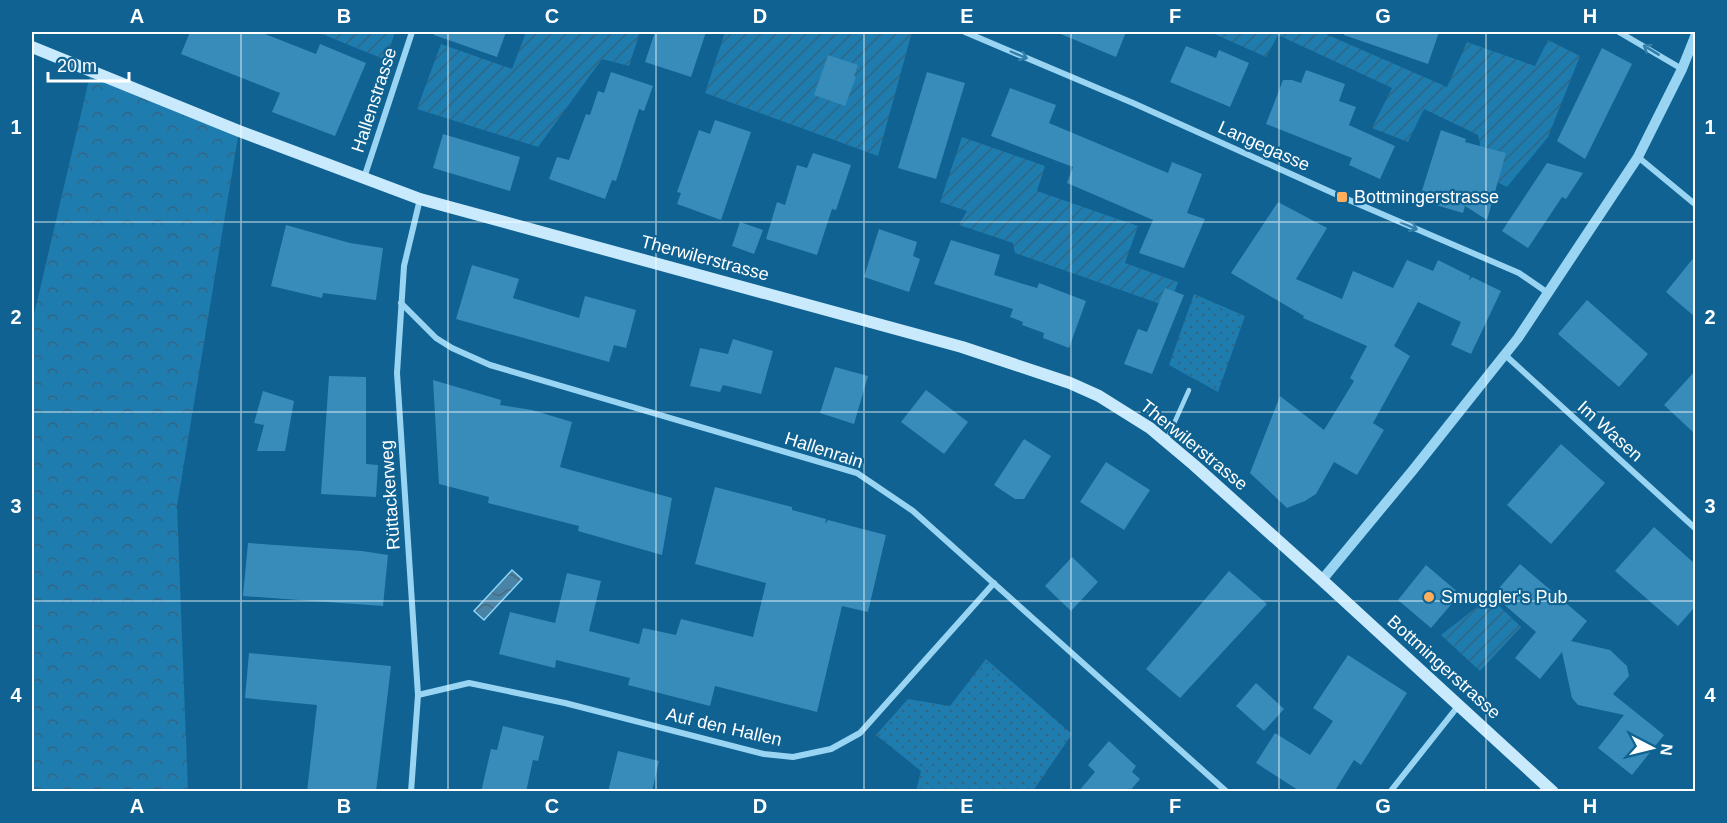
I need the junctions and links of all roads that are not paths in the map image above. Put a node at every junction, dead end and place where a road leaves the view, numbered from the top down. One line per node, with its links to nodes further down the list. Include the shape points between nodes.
1 (412, 32): 8 (street, Hallenstrasse)
2 (966, 32): 11 (street, Langegasse, one-way to 11, via 1519,273)
3 (1619, 32): 6 (street, one-way to 3)
4 (1695, 34): 6 (street)
5 (32, 47): 8 (main road, Therwilerstrasse)
6 (1682, 69): 7 (street)
7 (1638, 157): 10 (street); 11 (street)
8 (364, 178): 9 (main road, Therwilerstrasse)
9 (420, 198): 12 (street, Rüttackerweg, via 404,266); 15 (main road, Therwilerstrasse, via 963,347 1099,396)
10 (1695, 205)
11 (1548, 293): 13 (street)
12 (401, 303): 18 (street, Hallenrain, via 436,338 490,365 857,473 913,511); 19 (street, Rüttackerweg, via 397,373)
13 (1504, 354): 16 (street, Im Wasen); 17 (street)
14 (1189, 390): 15 (lane)
15 (1166, 441): 17 (main road, Therwilerstrasse)
16 (1695, 529)
17 (1322, 580): 20 (main road, Bottmingerstrasse)
18 (994, 584): 19 (street, Auf den Hallen, via 860,733 831,750 793,757 764,754 565,703 469,683); 22 (street, Hallenrain)
19 (418, 695): 21 (street, Rüttackerweg)
20 (1459, 705): 23 (street); 24 (main road, Bottmingerstrasse)
21 (411, 792)
22 (1227, 792)
23 (1390, 792)
24 (1552, 792)

